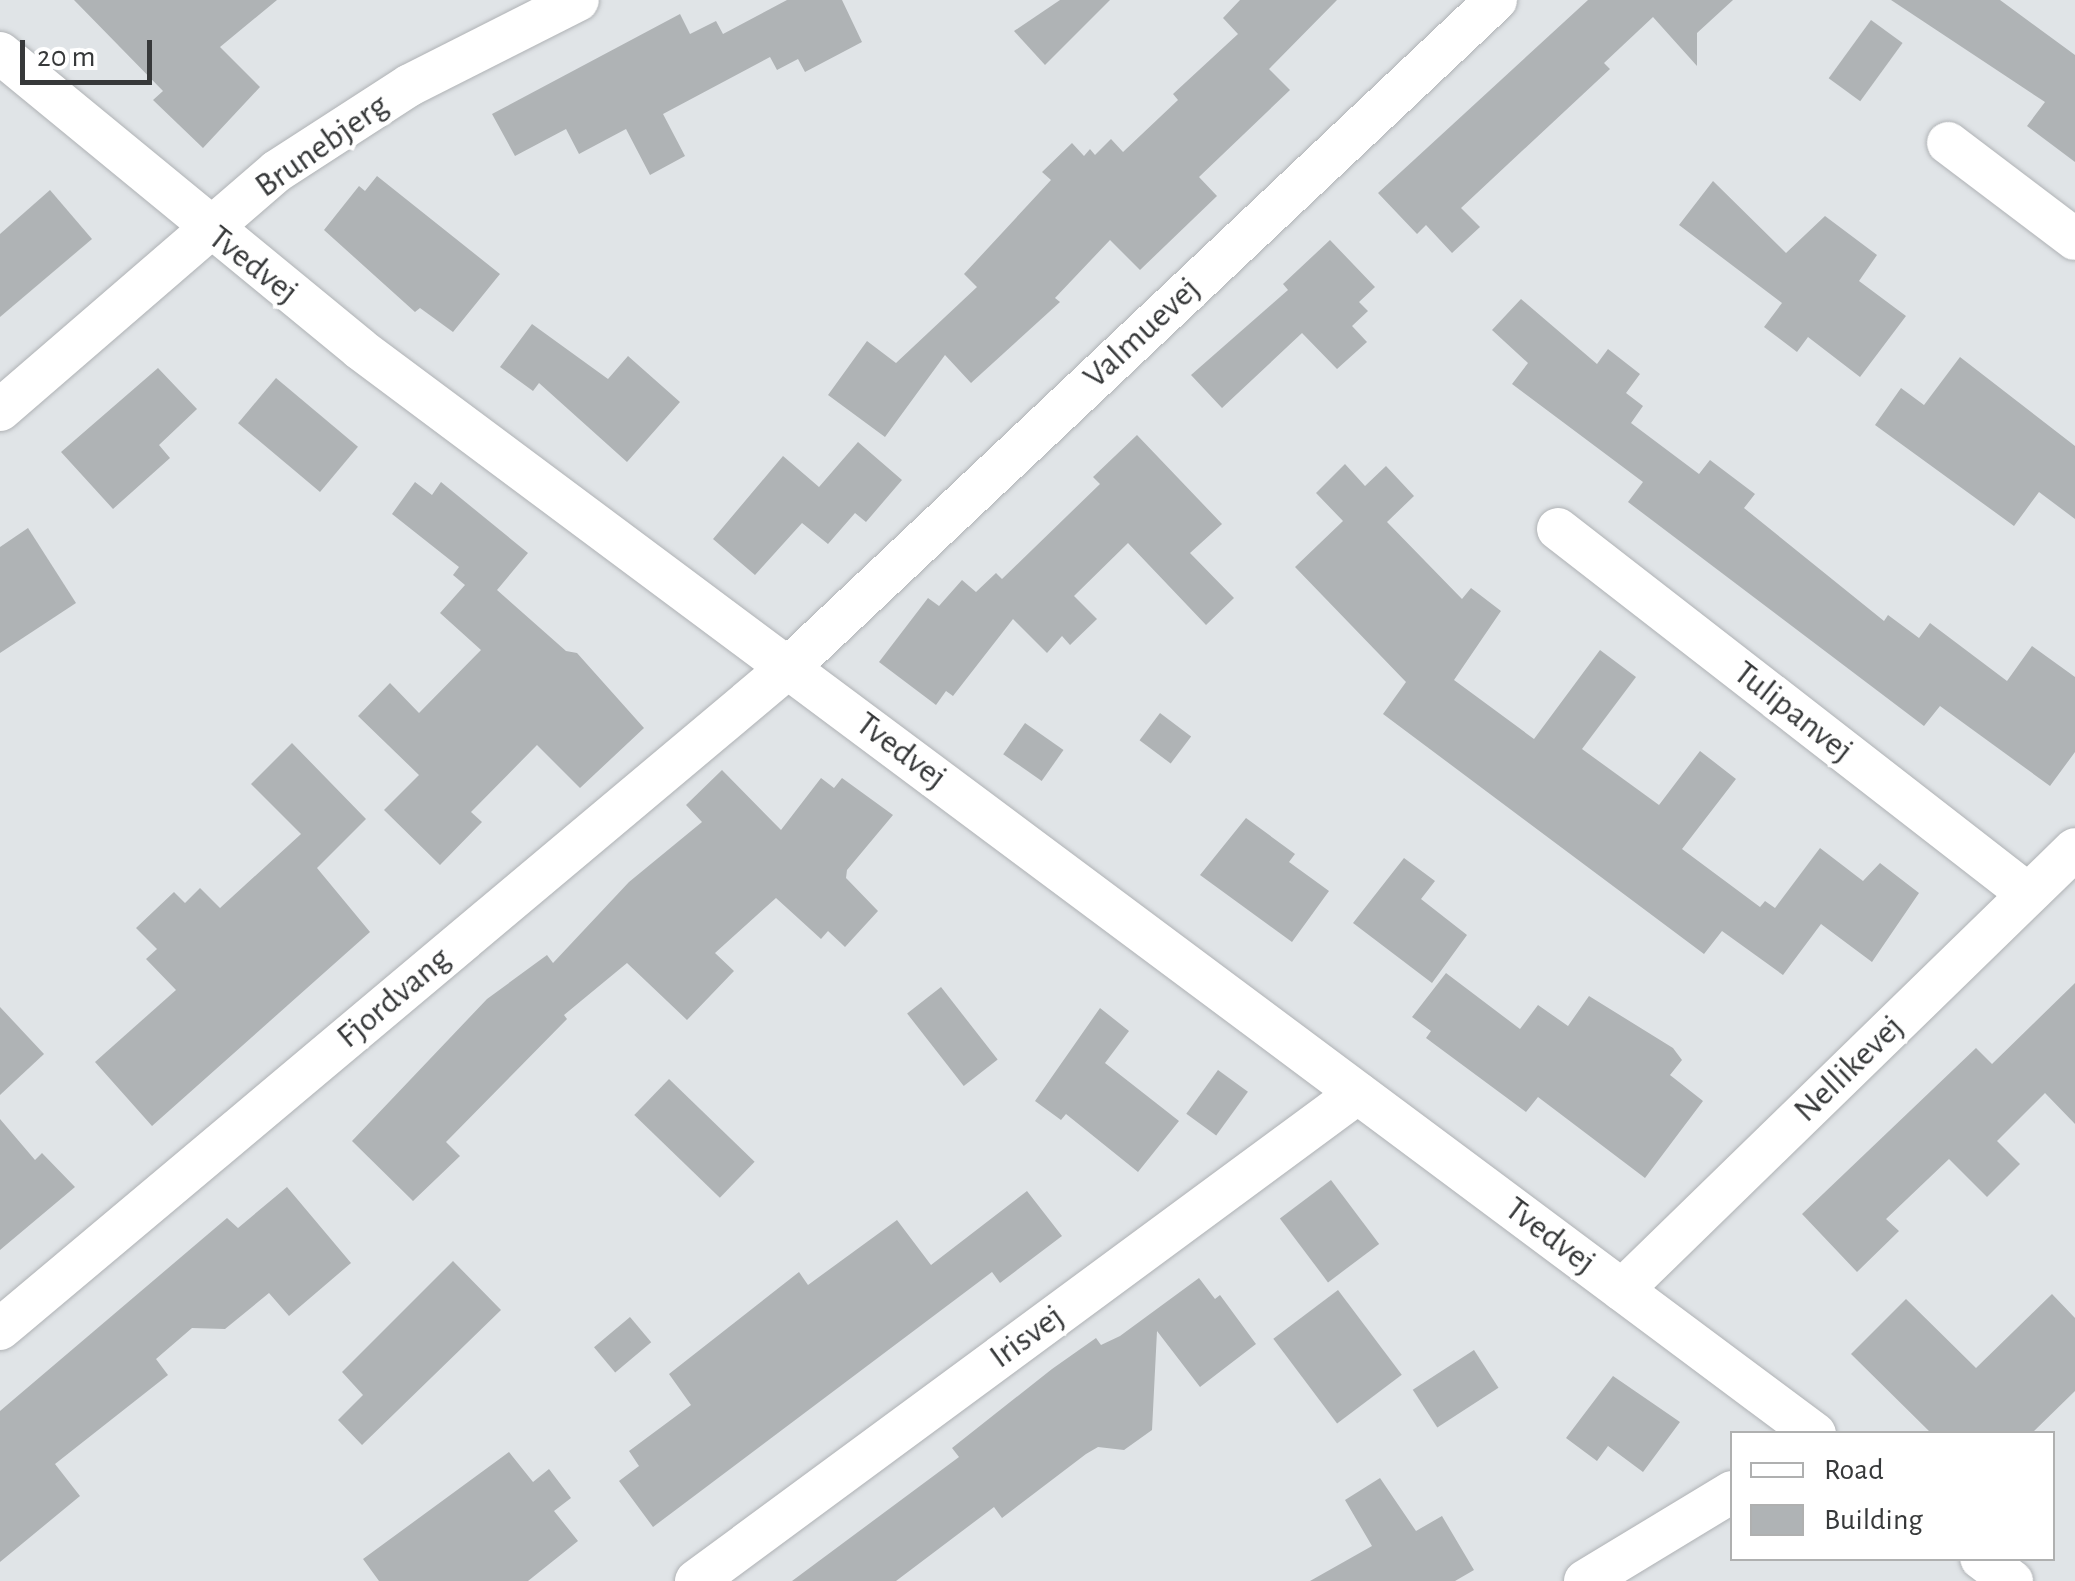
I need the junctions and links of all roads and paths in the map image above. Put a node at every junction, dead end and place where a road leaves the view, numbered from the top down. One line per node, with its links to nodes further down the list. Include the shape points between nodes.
1 (578, 0): 5 (street, Brunebjerg, via 410,85 277,171)
2 (1496, 0): 9 (street, Valmuevej)
3 (0, 53): 5 (street, Tvedvej)
4 (1948, 143): 6 (street)
5 (209, 231): 7 (street, Brunebjerg); 9 (street, Tvedvej)
6 (2075, 240)
7 (0, 410)
8 (1558, 530): 11 (street, Tulipanvej)
9 (788, 667): 12 (street, Tvedvej); 14 (street, Fjordvang)
10 (2075, 849): 11 (street, Nellikevej)
11 (2028, 894): 13 (street, Nellikevej)
12 (1358, 1093): 13 (street, Tvedvej); 18 (street, Irisvej)
13 (1622, 1290): 15 (street, Tvedvej)
14 (0, 1329)
15 (1811, 1431)
16 (1730, 1493): 19 (street)
17 (1986, 1561): 20 (street)
18 (696, 1581)
19 (1586, 1581)
20 (2012, 1581)

